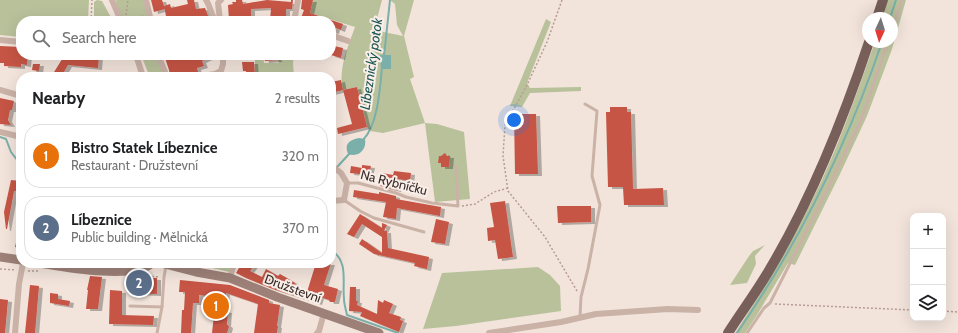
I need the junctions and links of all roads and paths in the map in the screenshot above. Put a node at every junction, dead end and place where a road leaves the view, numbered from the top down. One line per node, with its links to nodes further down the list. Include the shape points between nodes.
1 (92, 0): 14 (path)
2 (112, 0): 15 (street)
3 (128, 0): 16 (path)
4 (146, 0): 13 (street)
5 (206, 0): 19 (street)
6 (298, 0): 21 (street)
7 (562, 0): 42 (path, via 528,85 505,125 503,156)
8 (881, 0): 11 (main road)
9 (902, 0): 12 (lane)
10 (218, 1): 20 (street)
11 (878, 12)
12 (898, 12)
13 (149, 13): 17 (path); 18 (street)
14 (91, 16)
15 (121, 16)
16 (124, 16)
17 (142, 16)
18 (150, 16)
19 (213, 16)
20 (220, 16)
21 (295, 16)
22 (336, 37): 24 (street)
23 (0, 40): 25 (street)
24 (348, 41)
25 (16, 42)
26 (867, 48): 73 (main road, via 842,119 814,184 771,267)
27 (886, 48): 59 (lane, via 861,120)
28 (137, 60): 31 (street)
29 (160, 60): 32 (street)
30 (223, 60): 33 (street)
31 (141, 72)
32 (165, 72)
33 (220, 72)
34 (0, 90): 35 (street)
35 (16, 95)
36 (585, 104): 58 (lane, via 598,110 592,176 600,205)
37 (0, 132): 38 (street)
38 (16, 136)
39 (456, 166): 45 (lane)
40 (336, 169): 41 (street, via 342,173)
41 (347, 184): 44 (street, Na Rybníčku); 45 (lane, Na Rybníčku, via 358,183 413,199)
42 (508, 188): 45 (path, via 494,192 475,204); 58 (path, via 545,237)
43 (336, 200): 44 (street)
44 (344, 200): 46 (lane, via 374,218)
45 (458, 206)
46 (424, 232)
47 (0, 257): 48 (street)
48 (16, 259)
49 (22, 268): 68 (street)
50 (74, 268): 51 (street, via 123,271)
51 (145, 268)
52 (164, 268): 61 (lane)
53 (180, 268): 56 (street, Družstevní)
54 (198, 268): 56 (street)
55 (233, 268): 57 (street)
56 (196, 272): 57 (street, Družstevní)
57 (230, 278): 66 (street, Družstevní)
58 (581, 296): 67 (lane)
59 (770, 303): 63 (path); 74 (lane)
60 (130, 306): 61 (lane)
61 (162, 307): 69 (lane)
62 (698, 310): 67 (street, via 668,309)
63 (910, 310)
64 (946, 311): 65 (path)
65 (958, 312)
66 (324, 313): 70 (street, Družstevní); 71 (street, Družstevní)
67 (580, 317): 72 (street)
68 (15, 333)
69 (157, 333)
70 (317, 333)
71 (380, 333)
72 (489, 333)
73 (728, 333)
74 (747, 333)

